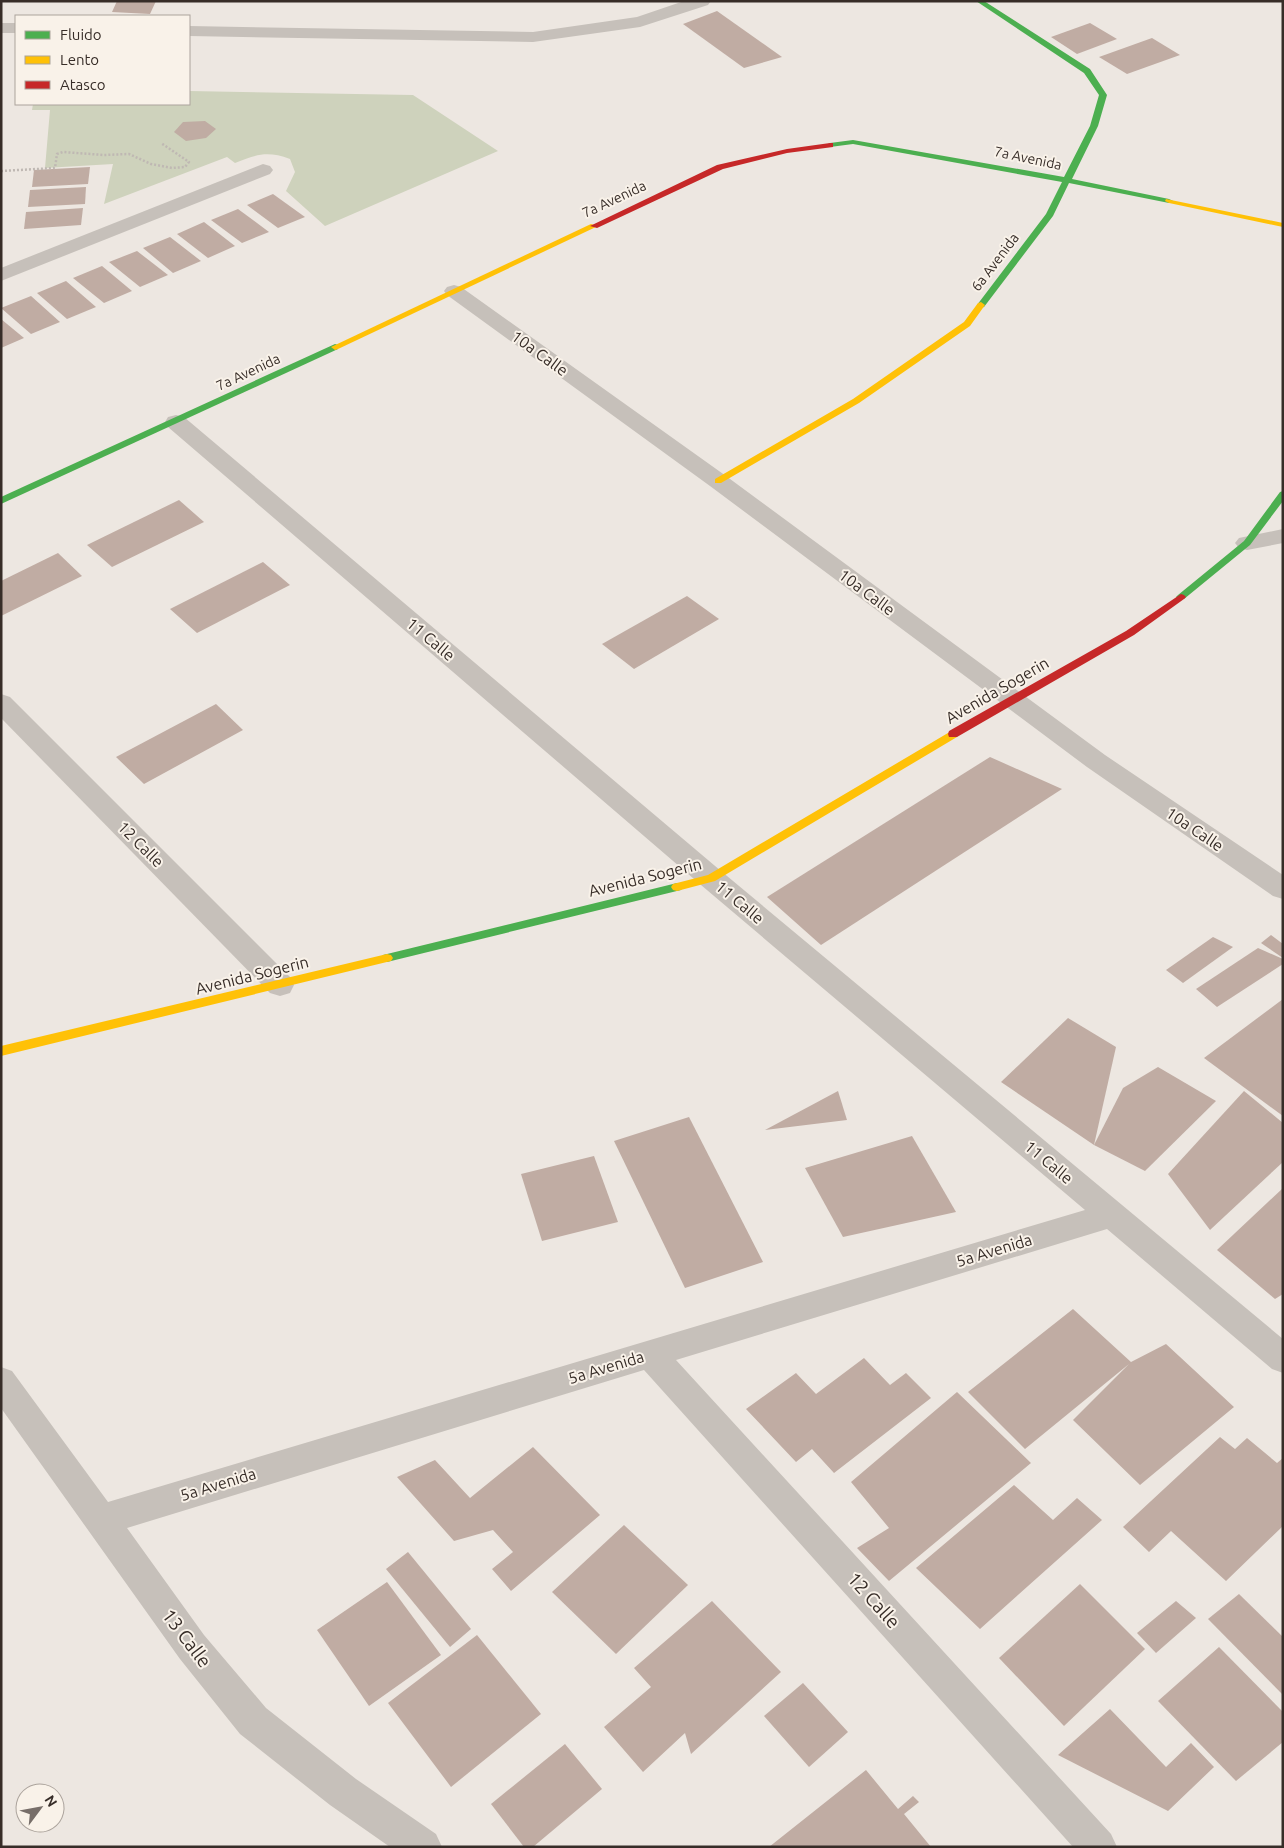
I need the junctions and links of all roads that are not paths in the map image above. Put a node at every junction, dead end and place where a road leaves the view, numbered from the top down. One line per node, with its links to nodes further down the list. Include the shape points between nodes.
1 (702, 1): 5 (street, via 640,22 533,38)
2 (979, 1): 7 (street, 6a Avenida, via 1087,71 1103,95 1094,126)
3 (1, 28): 4 (street)
4 (15, 28)
5 (190, 31)
6 (263, 170): 9 (street)
7 (1067, 181): 8 (street, 7a Avenida); 10 (street, 7a Avenida, via 853,142 787,151 720,167); 12 (street, 6a Avenida, via 1050,214 967,324 856,401)
8 (1283, 225)
9 (1, 275)
10 (454, 291): 11 (street, 7a Avenida); 12 (street, 10a Calle)
11 (176, 422): 14 (street, 7a Avenida); 19 (street, 11 Calle)
12 (718, 481): 17 (street, 10a Calle)
13 (1283, 494): 16 (street, Avenida Sogerin)
14 (1, 501)
15 (1283, 536): 16 (street)
16 (1247, 543): 17 (street, Avenida Sogerin, via 1200,583 1130,633)
17 (1012, 700): 19 (street, Avenida Sogerin); 20 (street, 10a Calle)
18 (1, 703): 21 (street, 12 Calle)
19 (711, 878): 21 (street, Avenida Sogerin); 23 (street, 11 Calle)
20 (1283, 889)
21 (280, 985): 22 (street, Avenida Sogerin)
22 (1, 1051)
23 (1112, 1214): 24 (street, 5a Avenida); 25 (street, 11 Calle)
24 (650, 1354): 27 (street, 5a Avenida); 29 (street, 12 Calle)
25 (1283, 1359)
26 (1, 1381): 27 (street, 13 Calle)
27 (100, 1520): 28 (street, 13 Calle, via 192,1647 253,1721 343,1792)
28 (424, 1847)
29 (1098, 1847)

